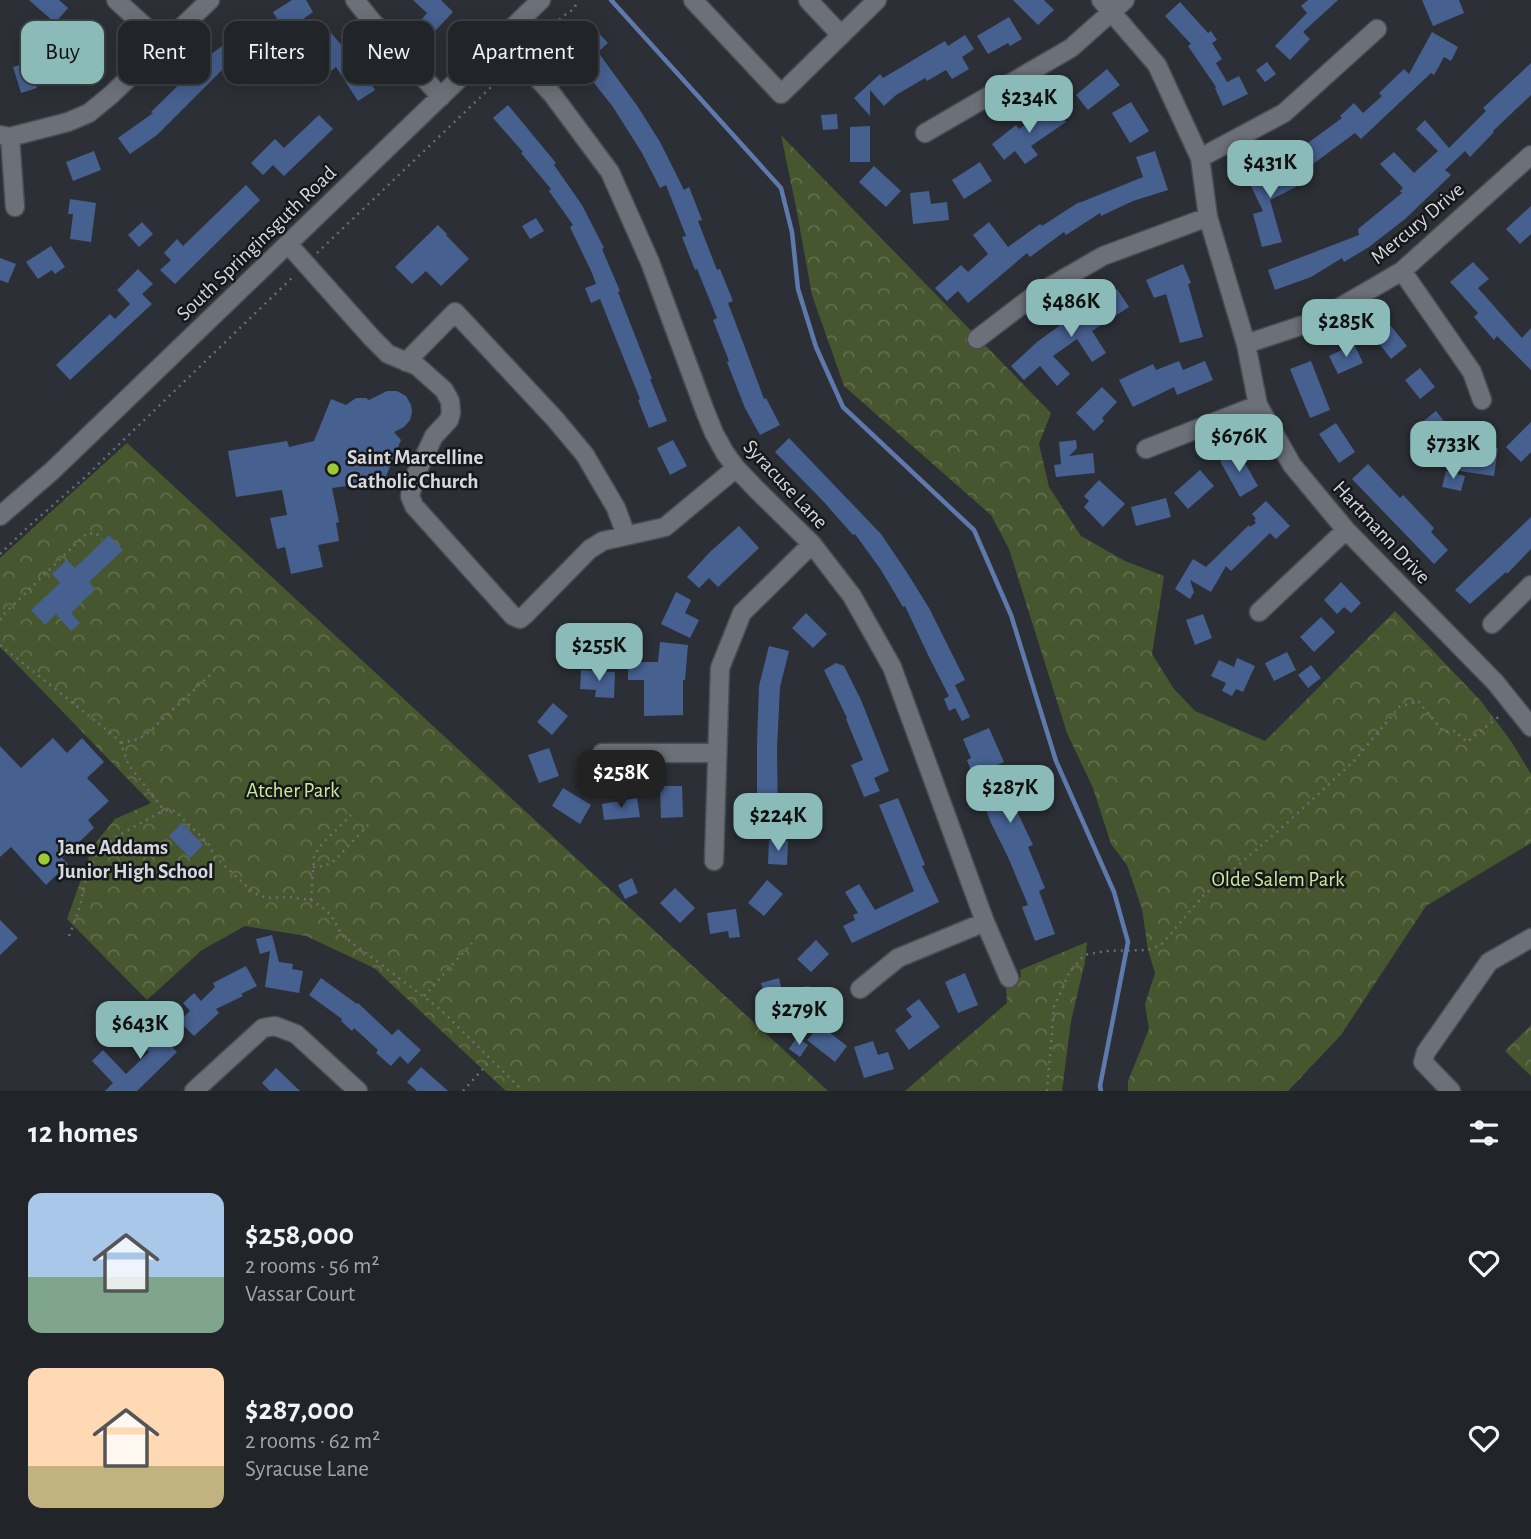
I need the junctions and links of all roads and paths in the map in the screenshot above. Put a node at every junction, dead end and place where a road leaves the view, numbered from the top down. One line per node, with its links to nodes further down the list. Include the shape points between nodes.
1 (116, 0): 10 (street)
2 (211, 0): 11 (street)
3 (355, 0): 20 (street)
4 (541, 0): 12 (street, South Springinsguth Road)
5 (578, 0): 13 (path)
6 (693, 0): 15 (street, via 781,93)
7 (808, 0): 15 (street)
8 (877, 0): 15 (street)
9 (1113, 4): 21 (street, via 1071,48); 24 (street, Hartmann Drive, via 1157,65)
10 (139, 21)
11 (189, 21)
12 (519, 21)
13 (558, 21)
14 (1377, 29): 24 (street, via 1284,113)
15 (841, 35)
16 (122, 84): 22 (street, via 89,113)
17 (454, 84): 20 (street, South Springinsguth Road)
18 (495, 84): 28 (path)
19 (543, 84): 36 (street, Syracuse Lane, via 610,172 650,262 714,433)
20 (441, 97): 27 (street, South Springinsguth Road)
21 (925, 133)
22 (5, 136): 25 (street)
23 (1531, 157): 29 (street, Mercury Drive)
24 (1200, 158): 26 (street, Hartmann Drive)
25 (15, 207)
26 (1208, 217): 30 (street, via 1103,256 1032,297); 31 (street, Hartmann Drive)
27 (288, 244): 28 (street); 37 (street, South Springinsguth Road)
28 (307, 264): 32 (street, via 388,354); 42 (path)
29 (1402, 271): 31 (street, Mercury Drive, via 1318,320); 33 (street, via 1472,372)
30 (977, 339)
31 (1246, 344): 34 (street, Hartmann Drive)
32 (406, 362): 39 (street, via 455,312 585,455); 39 (street, via 444,390 451,413 415,476 410,496 414,506 513,616 526,615 590,549)
33 (1482, 400)
34 (1258, 405): 35 (street); 38 (street, Hartmann Drive, via 1292,465)
35 (1146, 449)
36 (736, 468): 39 (street, via 665,527); 41 (street, Syracuse Lane)
37 (0, 516)
38 (1346, 530): 44 (street); 49 (street, Hartmann Drive)
39 (626, 535)
40 (103, 540): 45 (path, via 96,533 86,534)
41 (812, 544): 53 (street, via 742,613 720,668); 60 (street, Syracuse Lane, via 852,596 892,667)
42 (0, 554)
43 (1531, 586): 46 (street)
44 (1259, 612)
45 (0, 620)
46 (1492, 624)
47 (0, 645): 51 (path)
48 (211, 674): 51 (path, via 149,732)
49 (1513, 705): 50 (street, Hartmann Drive); 72 (path, via 1467,742 1455,731 1444,732 1419,701 1399,707 1355,760 1204,895 1161,945 1084,956 1069,973 1055,1007)
50 (1531, 727)
51 (121, 743): 54 (path, via 128,764)
52 (603, 753): 53 (street)
53 (718, 753): 57 (street)
54 (164, 810): 59 (path, via 175,811 208,843 215,857 260,896); 61 (path, via 114,838 97,855)
55 (351, 815): 58 (path, via 320,847)
56 (370, 823): 58 (path, via 333,862)
57 (714, 861)
58 (313, 867): 59 (path)
59 (311, 900): 66 (path, via 331,915 346,939)
60 (985, 922): 64 (street, Syracuse Lane); 65 (street, via 898,958)
61 (69, 936)
62 (1531, 938): 73 (street, via 1489,962 1426,1052 1423,1062)
63 (471, 943): 66 (path)
64 (1009, 978)
65 (860, 989)
66 (424, 996): 67 (path)
67 (491, 1060): 70 (path); 71 (path)
68 (194, 1091): 69 (street, via 263,1028 275,1026 296,1034)
69 (358, 1091)
70 (463, 1091)
71 (523, 1091)
72 (1047, 1091)
73 (1451, 1091)

